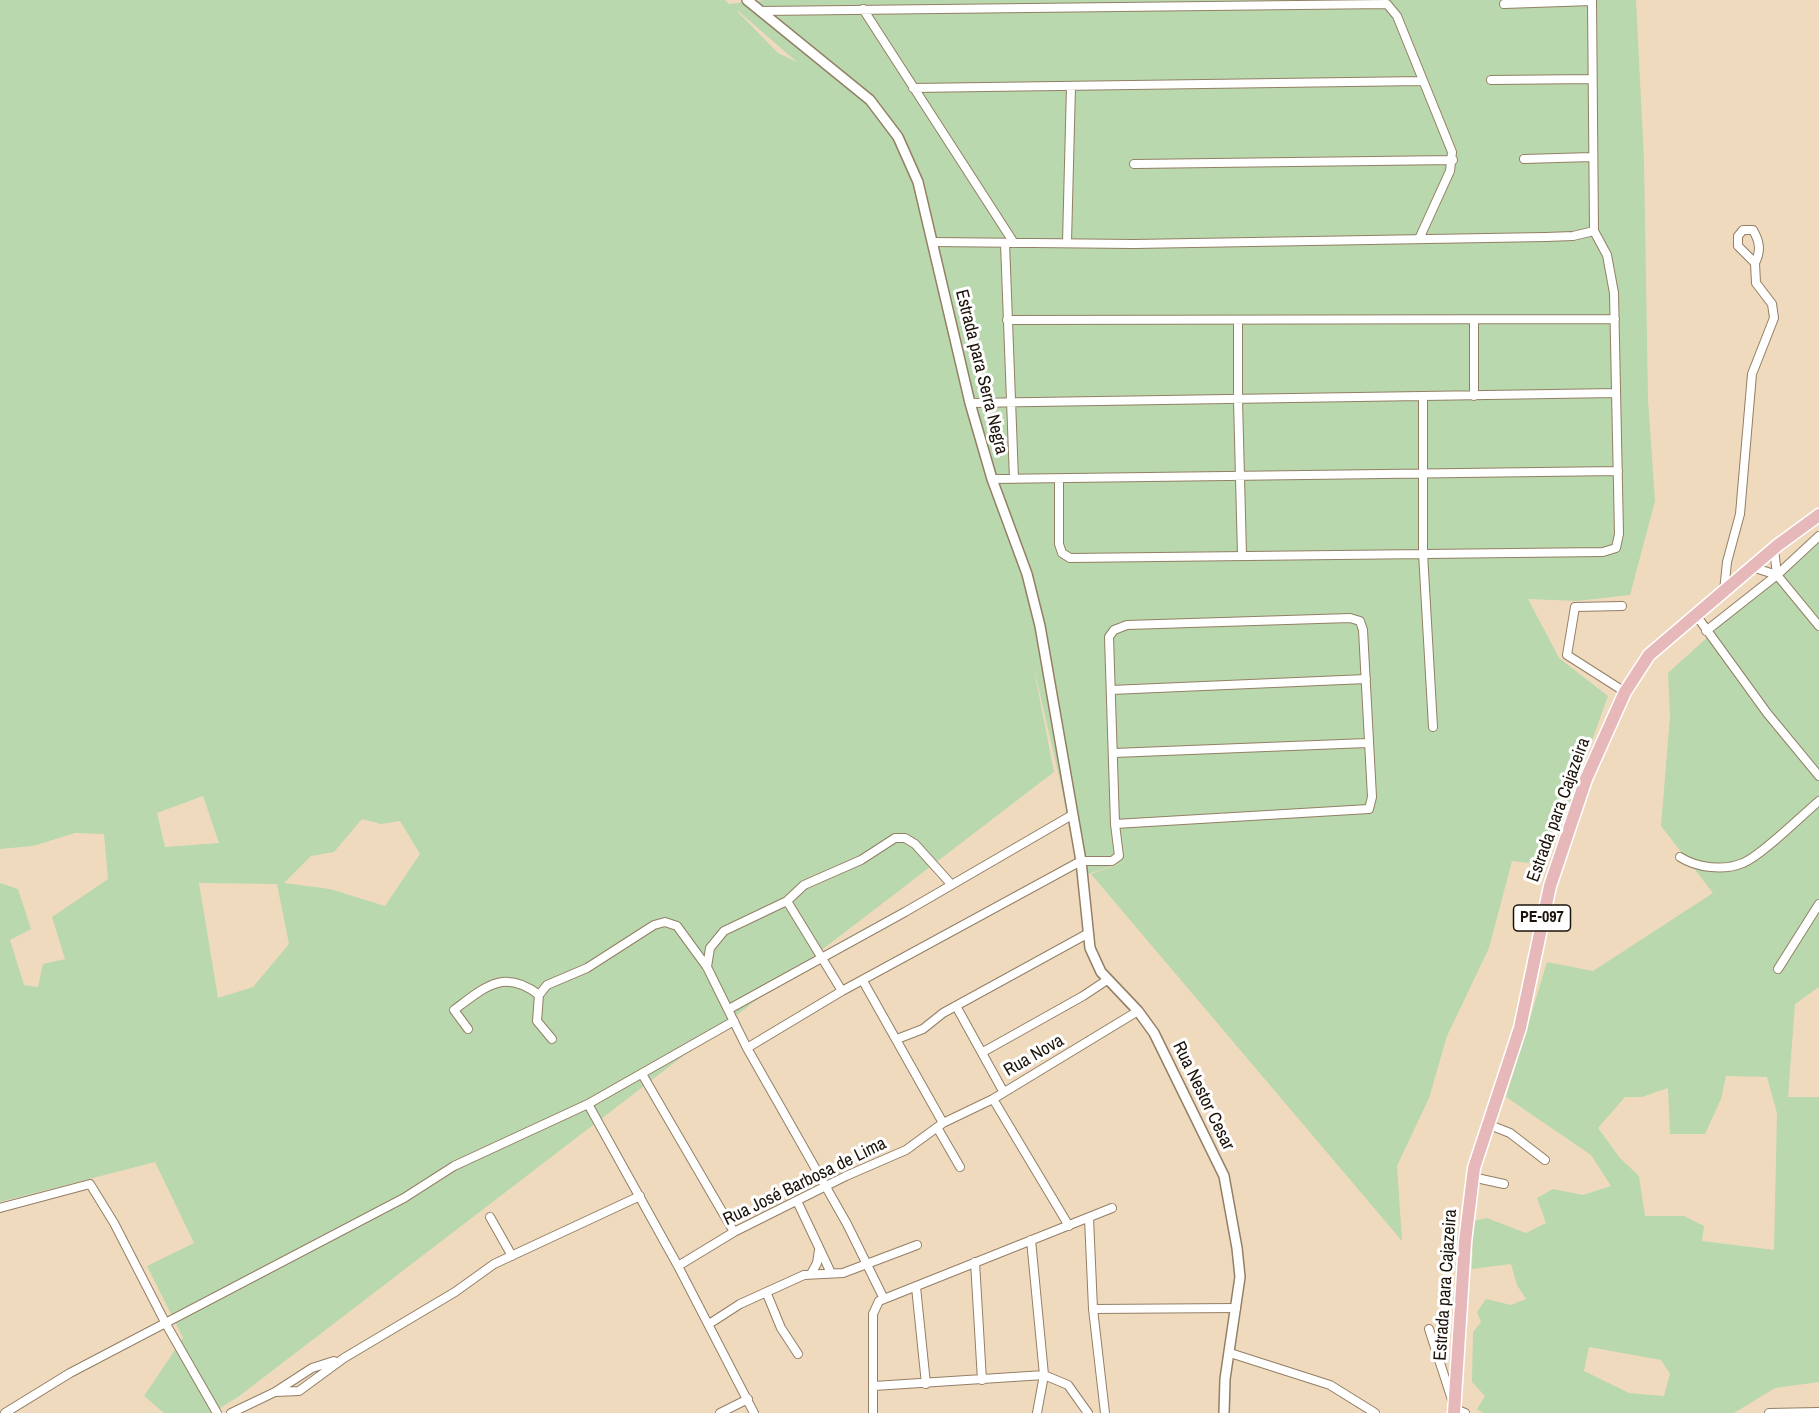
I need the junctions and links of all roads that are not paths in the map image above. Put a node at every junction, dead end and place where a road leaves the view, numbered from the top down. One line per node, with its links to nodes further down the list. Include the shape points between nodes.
1 (747, 0): 5 (street, Estrada para Serra Negra)
2 (1592, 0): 3 (street); 6 (street)
3 (1504, 4)
4 (863, 9): 5 (street); 8 (street, via 1384,3 1397,16); 10 (street)
5 (761, 11): 17 (street, Estrada para Serra Negra, via 870,100 888,123 918,182)
6 (1592, 79): 7 (street); 11 (street)
7 (1491, 80)
8 (1423, 81): 9 (street); 13 (street)
9 (1071, 86): 10 (street); 18 (street)
10 (913, 88): 20 (street)
11 (1592, 157): 12 (street); 15 (street)
12 (1524, 159)
13 (1453, 160): 14 (street); 16 (street)
14 (1134, 164)
15 (1594, 231): 16 (street, via 1559,237); 22 (street, via 1610,268)
16 (1419, 239): 18 (street)
17 (932, 242): 19 (street); 31 (street, Estrada para Serra Negra)
18 (1067, 242): 20 (street)
19 (1005, 243): 20 (street); 23 (street)
20 (1014, 243)
21 (1755, 263): 45 (street, via 1756,283 1772,304 1774,318 1752,374 1740,514)
22 (1614, 319): 25 (street); 26 (street)
23 (1007, 320): 24 (street); 30 (street)
24 (1238, 320): 25 (street); 29 (street)
25 (1474, 320): 27 (street)
26 (1616, 393): 27 (street); 32 (street)
27 (1474, 396): 28 (street)
28 (1423, 397): 29 (street); 33 (street)
29 (1238, 400): 30 (street); 34 (street)
30 (1011, 402): 31 (street); 36 (street)
31 (970, 403): 35 (street, Estrada para Serra Negra)
32 (1618, 471): 33 (street); 41 (street, via 1618,543 1612,550)
33 (1423, 475): 34 (street); 41 (street)
34 (1239, 478): 37 (street); 42 (street)
35 (992, 479): 36 (street); 58 (street, Estrada para Serra Negra, via 1027,574 1038,618)
36 (1014, 479): 37 (street)
37 (1059, 480): 42 (street, via 1059,544 1065,556)
38 (1819, 515): 40 (main road, Estrada para Cajazeira / PE-097)
39 (1819, 536): 44 (street)
40 (1774, 549): 43 (main road, Estrada para Cajazeira / PE-097); 44 (street)
41 (1423, 553): 42 (street); 53 (street)
42 (1242, 555)
43 (1752, 567): 44 (street); 45 (main road, Estrada para Cajazeira / PE-097)
44 (1777, 574): 48 (street); 49 (street)
45 (1724, 591): 47 (main road, Estrada para Cajazeira / PE-097)
46 (1622, 606): 52 (street, via 1575,607 1567,655)
47 (1696, 615): 49 (street); 52 (main road, Estrada para Cajazeira / PE-097, via 1649,655)
48 (1819, 626)
49 (1706, 631): 56 (street)
50 (1366, 679): 51 (street); 51 (street, via 1362,625 1356,619 1127,625 1114,630 1109,637); 54 (street)
51 (1112, 690): 55 (street)
52 (1625, 692): 86 (main road, Estrada para Cajazeira / PE-097, via 1586,779 1559,857 1524,1015)
53 (1433, 727)
54 (1367, 743): 55 (street); 59 (street, via 1372,797 1369,809 1363,811)
55 (1114, 753): 59 (street)
56 (1819, 776)
57 (1819, 801): 60 (street, via 1745,863 1719,868 1689,863)
58 (1072, 815): 61 (street, Rua Nestor Cesar); 62 (street)
59 (1115, 824): 61 (street, via 1119,856 1112,861)
60 (1680, 857)
61 (1081, 861): 65 (street, Rua Nestor Cesar); 70 (street)
62 (951, 884): 63 (street, via 915,844 901,837 888,840 861,860 804,885); 66 (street)
63 (787, 901): 66 (street); 67 (street, via 718,936 710,948)
64 (1819, 904): 68 (street)
65 (1087, 934): 69 (street, Rua Nestor Cesar, via 1093,959); 73 (street)
66 (823, 958): 71 (street); 74 (street)
67 (707, 967): 72 (street, via 677,926 659,923 594,964 547,985); 74 (street)
68 (1778, 969)
69 (1107, 980): 75 (street, Rua Nestor Cesar); 81 (street)
70 (863, 981): 71 (street); 79 (street)
71 (842, 991): 80 (street)
72 (539, 995): 77 (street, via 522,983 499,981 454,1010); 78 (street, via 537,1021)
73 (956, 1006): 79 (street, via 923,1029); 81 (street)
74 (729, 1009): 76 (street)
75 (1138, 1011): 83 (street, Rua Nova); 113 (street, Rua Nestor Cesar, via 1168,1060 1224,1176 1240,1263)
76 (734, 1021): 80 (street); 82 (street)
77 (468, 1029)
78 (552, 1039)
79 (897, 1039): 87 (street)
80 (747, 1048): 92 (street)
81 (983, 1052): 83 (street)
82 (642, 1074): 85 (street); 100 (street)
83 (1003, 1091): 84 (street, Rua Nova)
84 (993, 1099): 87 (street, Rua Nova); 99 (street)
85 (588, 1104): 93 (street); 115 (street, via 472,1156 404,1198)
86 (1487, 1124): 88 (street, via 1510,1133); 90 (main road, Estrada para Cajazeira / PE-097)
87 (940, 1126): 89 (street); 92 (street, Rua José Barbosa de Lima, via 887,1161)
88 (1545, 1160)
89 (960, 1167)
90 (1472, 1178): 91 (street); 127 (main road, Estrada para Cajazeira / PE-097)
91 (1504, 1184)
92 (827, 1186): 94 (street, Rua José Barbosa de Lima); 106 (street)
93 (640, 1196): 104 (street); 107 (street)
94 (797, 1201): 100 (street, Rua José Barbosa de Lima); 103 (street)
95 (0, 1208): 115 (street, via 90,1184)
96 (1112, 1208): 98 (street)
97 (490, 1217): 104 (street)
98 (1089, 1218): 99 (street); 114 (street)
99 (1069, 1226): 101 (street)
100 (734, 1232): 107 (street, Rua José Barbosa de Lima)
101 (1031, 1240): 105 (street); 121 (street)
102 (917, 1245): 106 (street)
103 (819, 1250): 108 (street); 109 (street)
104 (512, 1256): 120 (street)
105 (975, 1262): 110 (street); 122 (street)
106 (867, 1265): 108 (street); 112 (street)
107 (678, 1266): 116 (street)
108 (831, 1273): 109 (street)
109 (811, 1274): 111 (street)
110 (916, 1287): 112 (street); 123 (street)
111 (767, 1294): 116 (street, via 735,1307); 119 (street, via 781,1328)
112 (884, 1299): 124 (street, via 873,1314)
113 (1236, 1308): 114 (street); 118 (street, Rua Nestor Cesar)
114 (1093, 1310): 137 (street)
115 (166, 1324): 129 (street, via 70,1373); 130 (street)
116 (709, 1324): 126 (street)
117 (1430, 1329): 127 (street)
118 (1230, 1353): 138 (street, Rua Nestor Cesar); 139 (street, via 1330,1385)
119 (798, 1354)
120 (344, 1358): 125 (street, via 312,1368); 125 (street, via 299,1391)
121 (1044, 1375): 122 (street); 135 (street); 136 (street, via 1068,1385)
122 (982, 1380): 123 (street)
123 (926, 1384): 124 (street)
124 (874, 1386): 134 (street)
125 (275, 1392): 131 (street)
126 (748, 1399): 132 (street); 133 (street)
127 (1458, 1412)
128 (1819, 1412): 140 (street)
129 (5, 1413)
130 (217, 1413)
131 (231, 1413)
132 (720, 1413)
133 (754, 1413)
134 (873, 1413)
135 (1037, 1413)
136 (1088, 1413)
137 (1105, 1413)
138 (1224, 1413)
139 (1375, 1413)
140 (1769, 1413)

